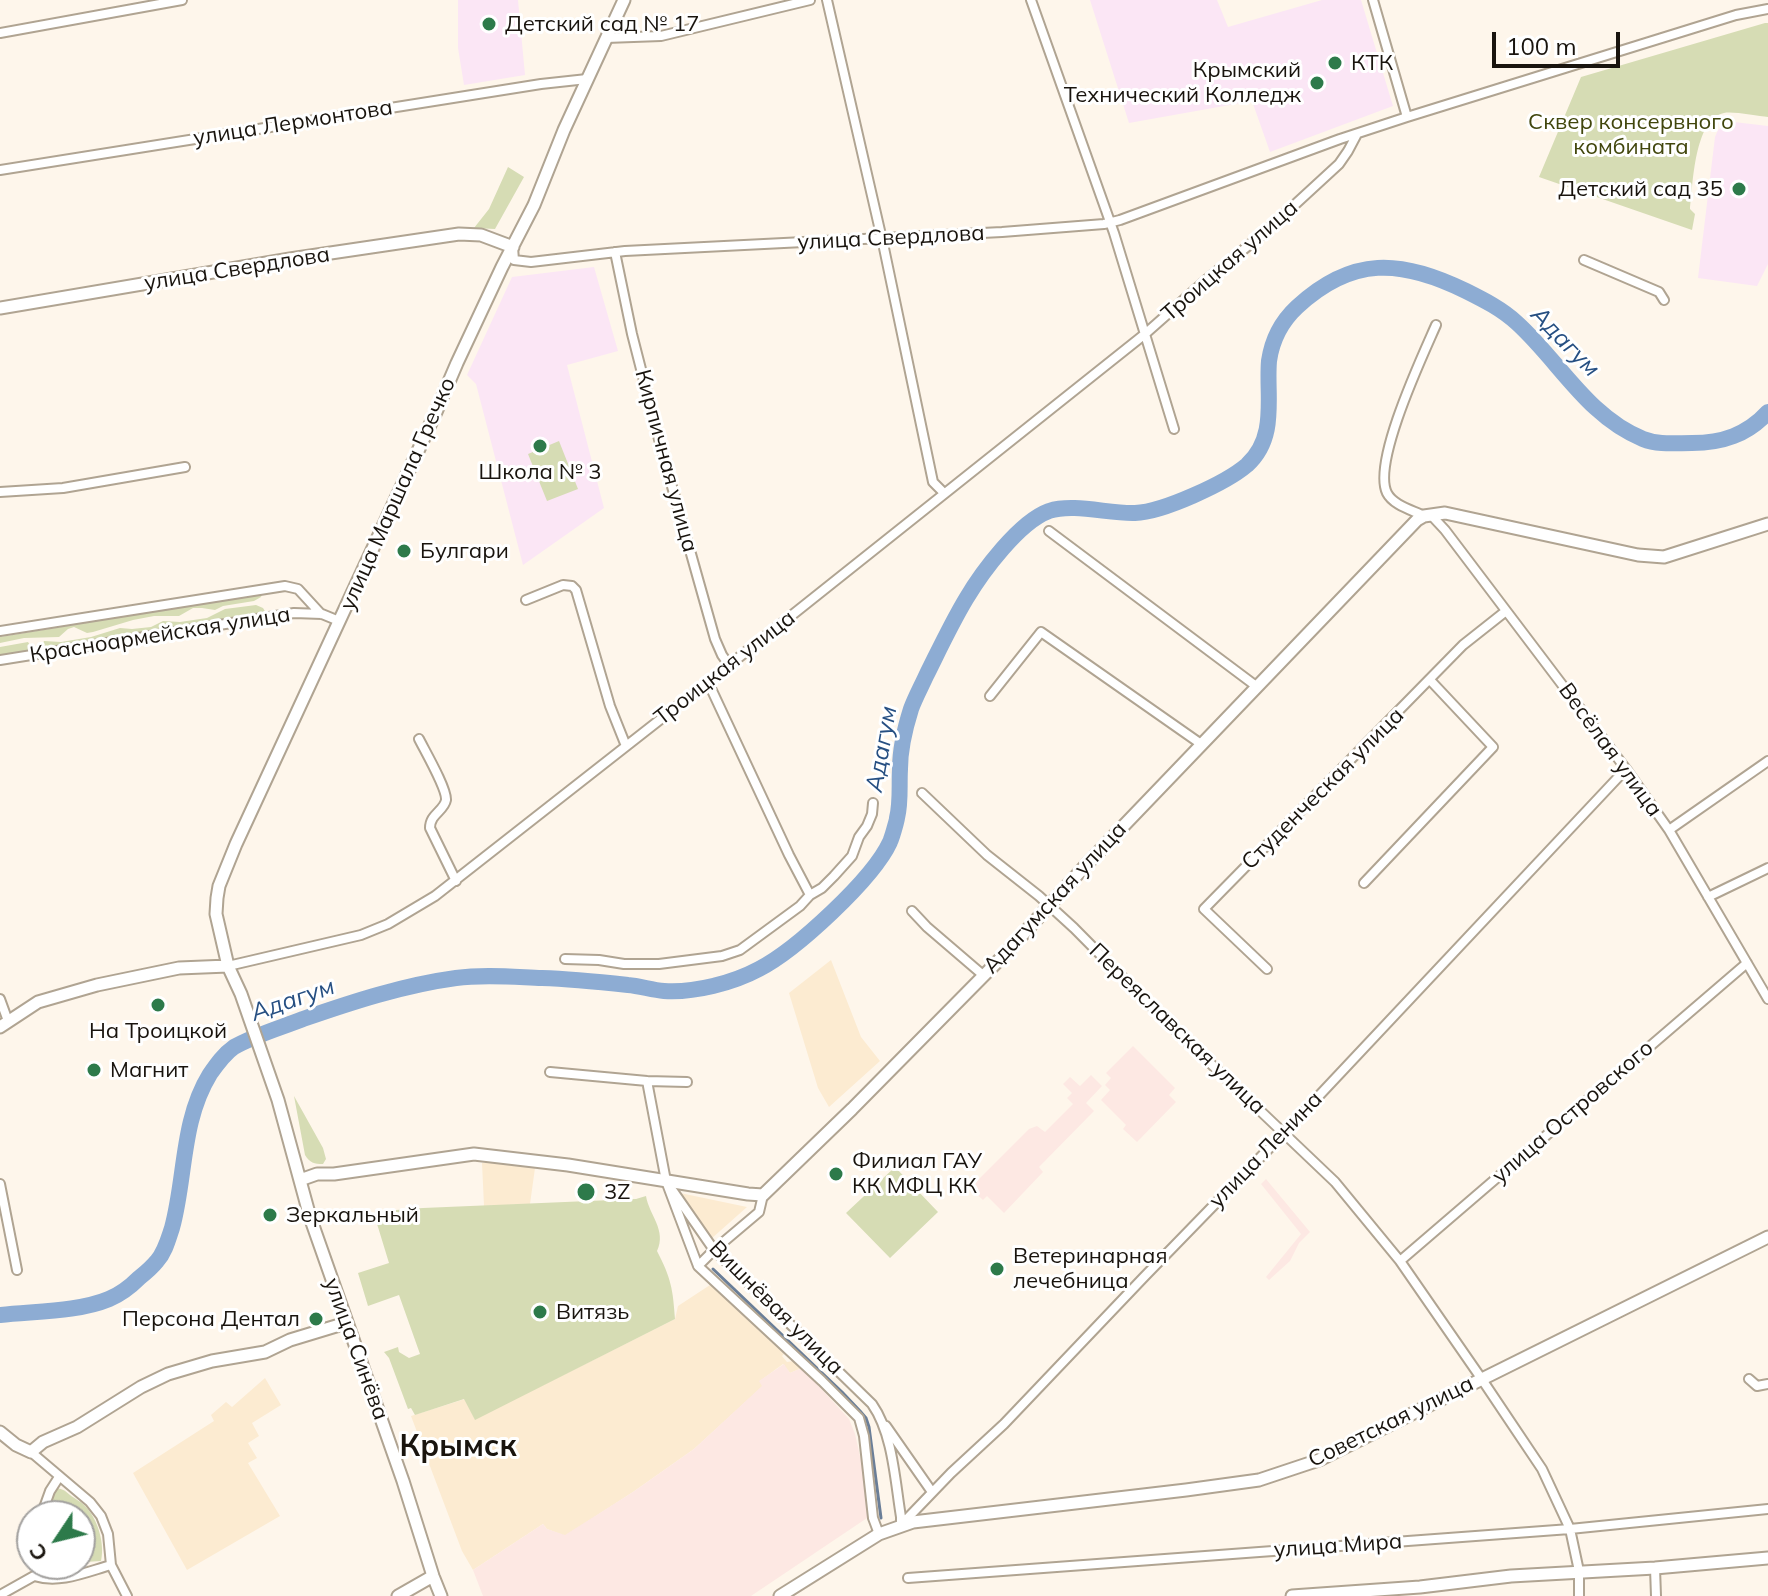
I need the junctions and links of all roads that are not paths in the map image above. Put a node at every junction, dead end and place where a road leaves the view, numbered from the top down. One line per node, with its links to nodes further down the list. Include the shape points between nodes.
1 (182, 0): 8 (street)
2 (624, 0): 9 (main road, улица Маршала Гречко)
3 (810, 0): 9 (street, via 661,36)
4 (827, 0): 15 (street)
5 (1031, 0): 14 (street)
6 (1373, 0): 11 (street)
7 (1768, 9): 11 (street, улица Свердлова)
8 (0, 33)
9 (606, 38): 10 (main road, улица Маршала Гречко)
10 (587, 79): 13 (street, улица Лермонтова); 16 (main road, улица Маршала Гречко)
11 (1407, 117): 12 (street, улица Свердлова)
12 (1357, 134): 14 (street, улица Свердлова); 22 (street, Троицкая улица, via 1339,164)
13 (0, 170)
14 (1110, 223): 15 (street, улица Свердлова); 22 (street)
15 (881, 238): 17 (street, улица Свердлова); 26 (street, via 933,482)
16 (513, 247): 17 (street, улица Свердлова, via 514,260 521,261); 20 (main road, улица Свердлова, via 481,235 459,234); 33 (main road, улица Маршала Гречко)
17 (615, 252): 36 (street, Кирпичная улица, via 662,451 715,639)
18 (1584, 260): 19 (street, via 1659,292)
19 (1664, 300)
20 (0, 308)
21 (1436, 325): 27 (street, Весёлая улица, via 1389,440 1384,483 1390,498)
22 (1145, 334): 23 (street); 26 (street, Троицкая улица)
23 (1174, 429)
24 (185, 467): 25 (street, via 63,488)
25 (0, 492)
26 (944, 493): 36 (street, Троицкая улица)
27 (1427, 515): 28 (main road, via 1445,513 1664,557); 31 (street, Весёлая улица, via 1445,530); 39 (main road, Адагумская улица)
28 (1768, 524)
29 (1049, 531): 39 (street)
30 (526, 600): 43 (street, via 563,585 576,590)
31 (1506, 611): 37 (street, Студенческая улица); 45 (street, Весёлая улица)
32 (322, 614): 33 (street, Красноармейская улица); 34 (street, Красноармейская улица, via 298,589 285,586); 35 (street, Красноармейская улица, via 271,616)
33 (339, 621): 58 (main road, улица Маршала Гречко, via 219,886 216,914)
34 (0, 631)
35 (0, 660)
36 (729, 665): 38 (street, Троицкая улица)
37 (1430, 680): 51 (street, via 1493,747); 59 (street, Студенческая улица, via 1204,909)
38 (708, 682): 43 (street, Троицкая улица); 52 (street)
39 (1256, 686): 42 (main road, Адагумская улица)
40 (990, 696): 42 (street, via 1041,632)
41 (419, 739): 50 (street, via 446,800 430,828)
42 (1201, 744): 54 (main road, Адагумская улица)
43 (626, 746): 50 (street, Троицкая улица)
44 (1768, 761): 48 (street)
45 (1626, 769): 48 (street, Весёлая улица); 69 (street, улица Ленина)
46 (922, 793): 54 (street, Переяславская улица)
47 (873, 803): 52 (street, via 852,856)
48 (1669, 830): 53 (street, Весёлая улица)
49 (1768, 868): 53 (street)
50 (456, 881): 58 (street, Троицкая улица, via 376,930)
51 (1364, 883)
52 (810, 895): 56 (street, via 748,945 722,956 659,964)
53 (1708, 897): 57 (street, Весёлая улица)
54 (1049, 907): 60 (main road, Адагумская улица); 69 (street, Переяславская улица)
55 (912, 911): 60 (street)
56 (565, 959)
57 (1747, 963): 61 (street, Весёлая улица); 76 (street, улица Островского)
58 (228, 966): 64 (main road, Троицкая улица, via 179,968 97,985 38,1002); 68 (main road, улица Маршала Гречко)
59 (1267, 969)
60 (983, 975): 73 (main road, Адагумская улица)
61 (1764, 982): 63 (street, Весёлая улица)
62 (0, 999): 64 (street)
63 (1768, 999)
64 (4, 1024)
65 (550, 1072): 66 (street)
66 (647, 1081): 67 (street); 71 (street)
67 (687, 1082)
68 (278, 1100): 70 (main road, улица Синёва)
69 (1283, 1134): 76 (street, Переяславская улица, via 1335,1182); 87 (street, улица Ленина)
70 (300, 1180): 71 (main road, via 474,1154); 79 (main road, улица Синёва)
71 (666, 1181): 73 (main road); 75 (street, Вишнёвая улица); 77 (street, Вишнёвая улица)
72 (0, 1184): 78 (street)
73 (763, 1195): 75 (street, via 759,1212)
74 (1768, 1237): 80 (main road, Советская улица)
75 (714, 1250): 77 (street); 83 (street, Вишнёвая улица, via 872,1404)
76 (1400, 1261): 80 (street, Переяславская улица)
77 (698, 1266): 92 (street, Вишнёвая улица, via 859,1418)
78 (17, 1270)
79 (346, 1323): 85 (main road, via 265,1352 168,1374); 98 (main road, улица Синёва)
80 (1481, 1378): 90 (main road, Советская улица, via 1319,1460 1259,1480); 91 (street, Переяславская улица, via 1542,1469)
81 (1749, 1379): 82 (street, via 1757,1386)
82 (1768, 1384)
83 (883, 1422): 87 (street); 90 (street, Вишнёвая улица, via 899,1504)
84 (0, 1432): 85 (main road)
85 (31, 1452): 86 (street)
86 (59, 1477): 88 (street); 94 (street, via 101,1516)
87 (932, 1492): 90 (street, улица Ленина)
88 (47, 1500)
89 (1768, 1509): 91 (street, улица Мира)
90 (896, 1527): 92 (main road, улица Ленина)
91 (1570, 1529): 97 (street, Переяславская улица); 99 (street, улица Мира)
92 (879, 1534): 106 (main road, улица Ленина)
93 (1768, 1558): 95 (main road)
94 (111, 1565): 96 (street); 103 (street)
95 (1655, 1568): 97 (main road); 108 (street)
96 (96, 1569)
97 (1579, 1571): 102 (street, Переяславская улица); 107 (main road)
98 (433, 1576): 104 (main road); 105 (main road, улица Синёва)
99 (908, 1578)
100 (27, 1580): 101 (street)
101 (0, 1595)
102 (1579, 1595)
103 (127, 1596)
104 (398, 1596)
105 (441, 1596)
106 (780, 1596)
107 (1292, 1596)
108 (1656, 1596)

